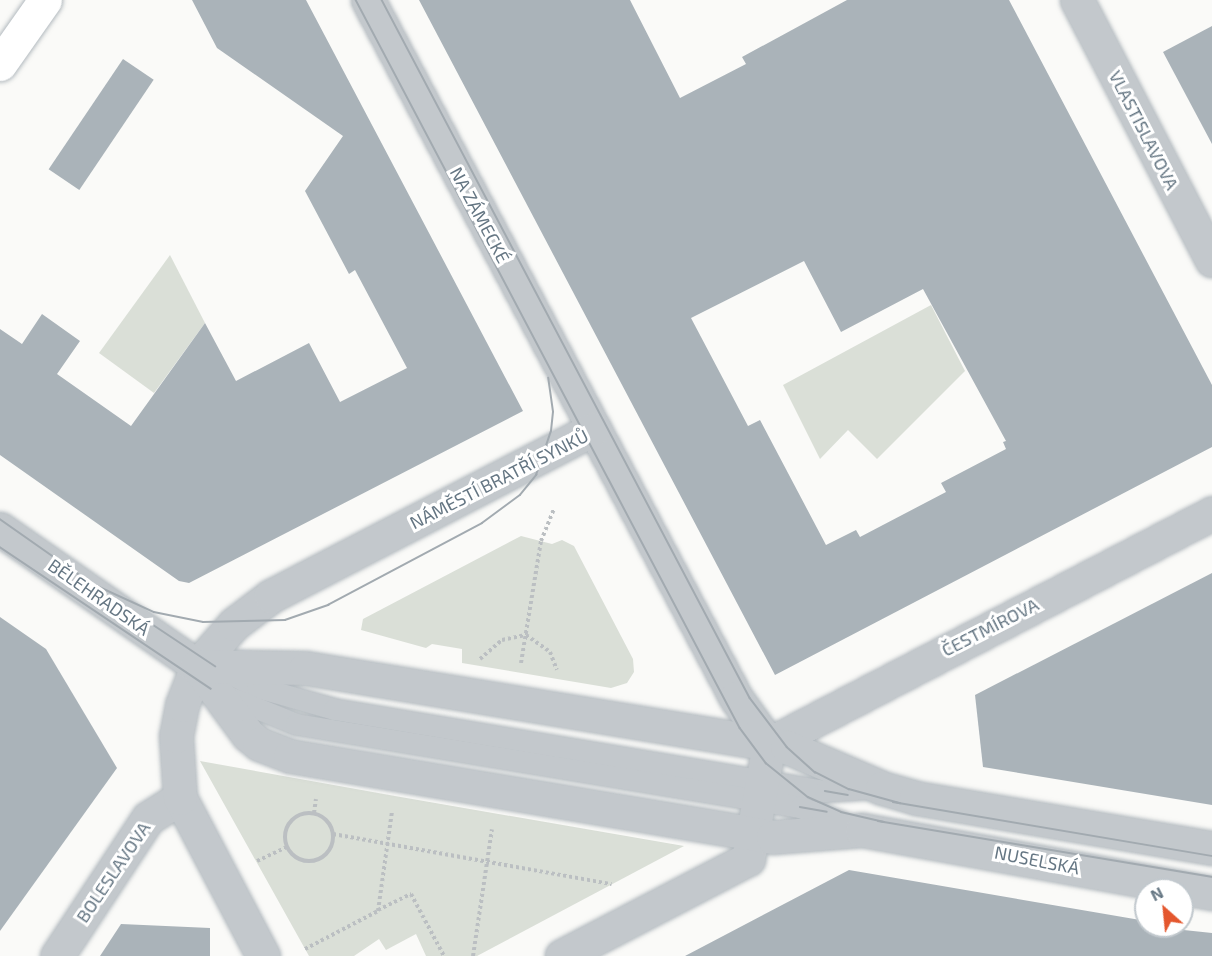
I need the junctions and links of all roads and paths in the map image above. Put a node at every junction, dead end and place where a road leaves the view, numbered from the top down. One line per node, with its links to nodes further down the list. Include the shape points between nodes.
1 (45, 0): 4 (main road)
2 (368, 0): 6 (street, NA ZÁMECKÉ)
3 (1077, 0): 5 (street, VLASTISLAVOVA)
4 (0, 64)
5 (1212, 260)
6 (593, 429): 13 (street, NÁMĚSTÍ BRATŘÍ SYNKŮ, via 271,596 234,624); 15 (street, NÁMĚSTÍ BRATŘÍ SYNKŮ, via 736,698)
7 (554, 509): 10 (path, via 541,541)
8 (1212, 513): 15 (street, ČESTMÍROVA)
9 (0, 529): 13 (street, BĚLEHRADSKÁ)
10 (526, 635): 11 (path, via 502,639 481,657); 12 (path); 14 (path, via 550,652)
11 (477, 666)
12 (520, 672)
13 (208, 674): 15 (street, via 306,668); 17 (lane, via 297,724); 18 (street, NÁMĚSTÍ BRATŘÍ SYNKŮ, via 182,705 176,736); 23 (street, via 248,735 259,744 290,756)
14 (559, 679)
15 (769, 744): 16 (street, via 813,756); 17 (street)
16 (882, 788): 17 (lane); 26 (street, via 916,798)
17 (761, 790): 21 (lane); 23 (street)
18 (180, 798): 33 (street, BOLESLAVOVA, via 148,818); 34 (street, NÁMĚSTÍ BRATŘÍ SYNKŮ)
19 (393, 806): 24 (path)
20 (493, 823): 28 (path)
21 (862, 830): 23 (street, via 789,837); 30 (street, NUSELSKÁ)
22 (333, 834): 24 (path); 25 (path, via 329,852 315,861 300,860); 25 (path, via 321,816 299,815 286,830)
23 (753, 834): 37 (street, via 748,859)
24 (387, 846): 28 (path); 31 (path)
25 (287, 847): 27 (path)
26 (1212, 848)
27 (256, 862)
28 (486, 864): 29 (path); 36 (path)
29 (612, 884)
30 (1212, 893)
31 (378, 911): 32 (path); 35 (path, via 411,894)
32 (305, 949)
33 (57, 956)
34 (263, 956)
35 (444, 956)
36 (473, 956)
37 (562, 956)

